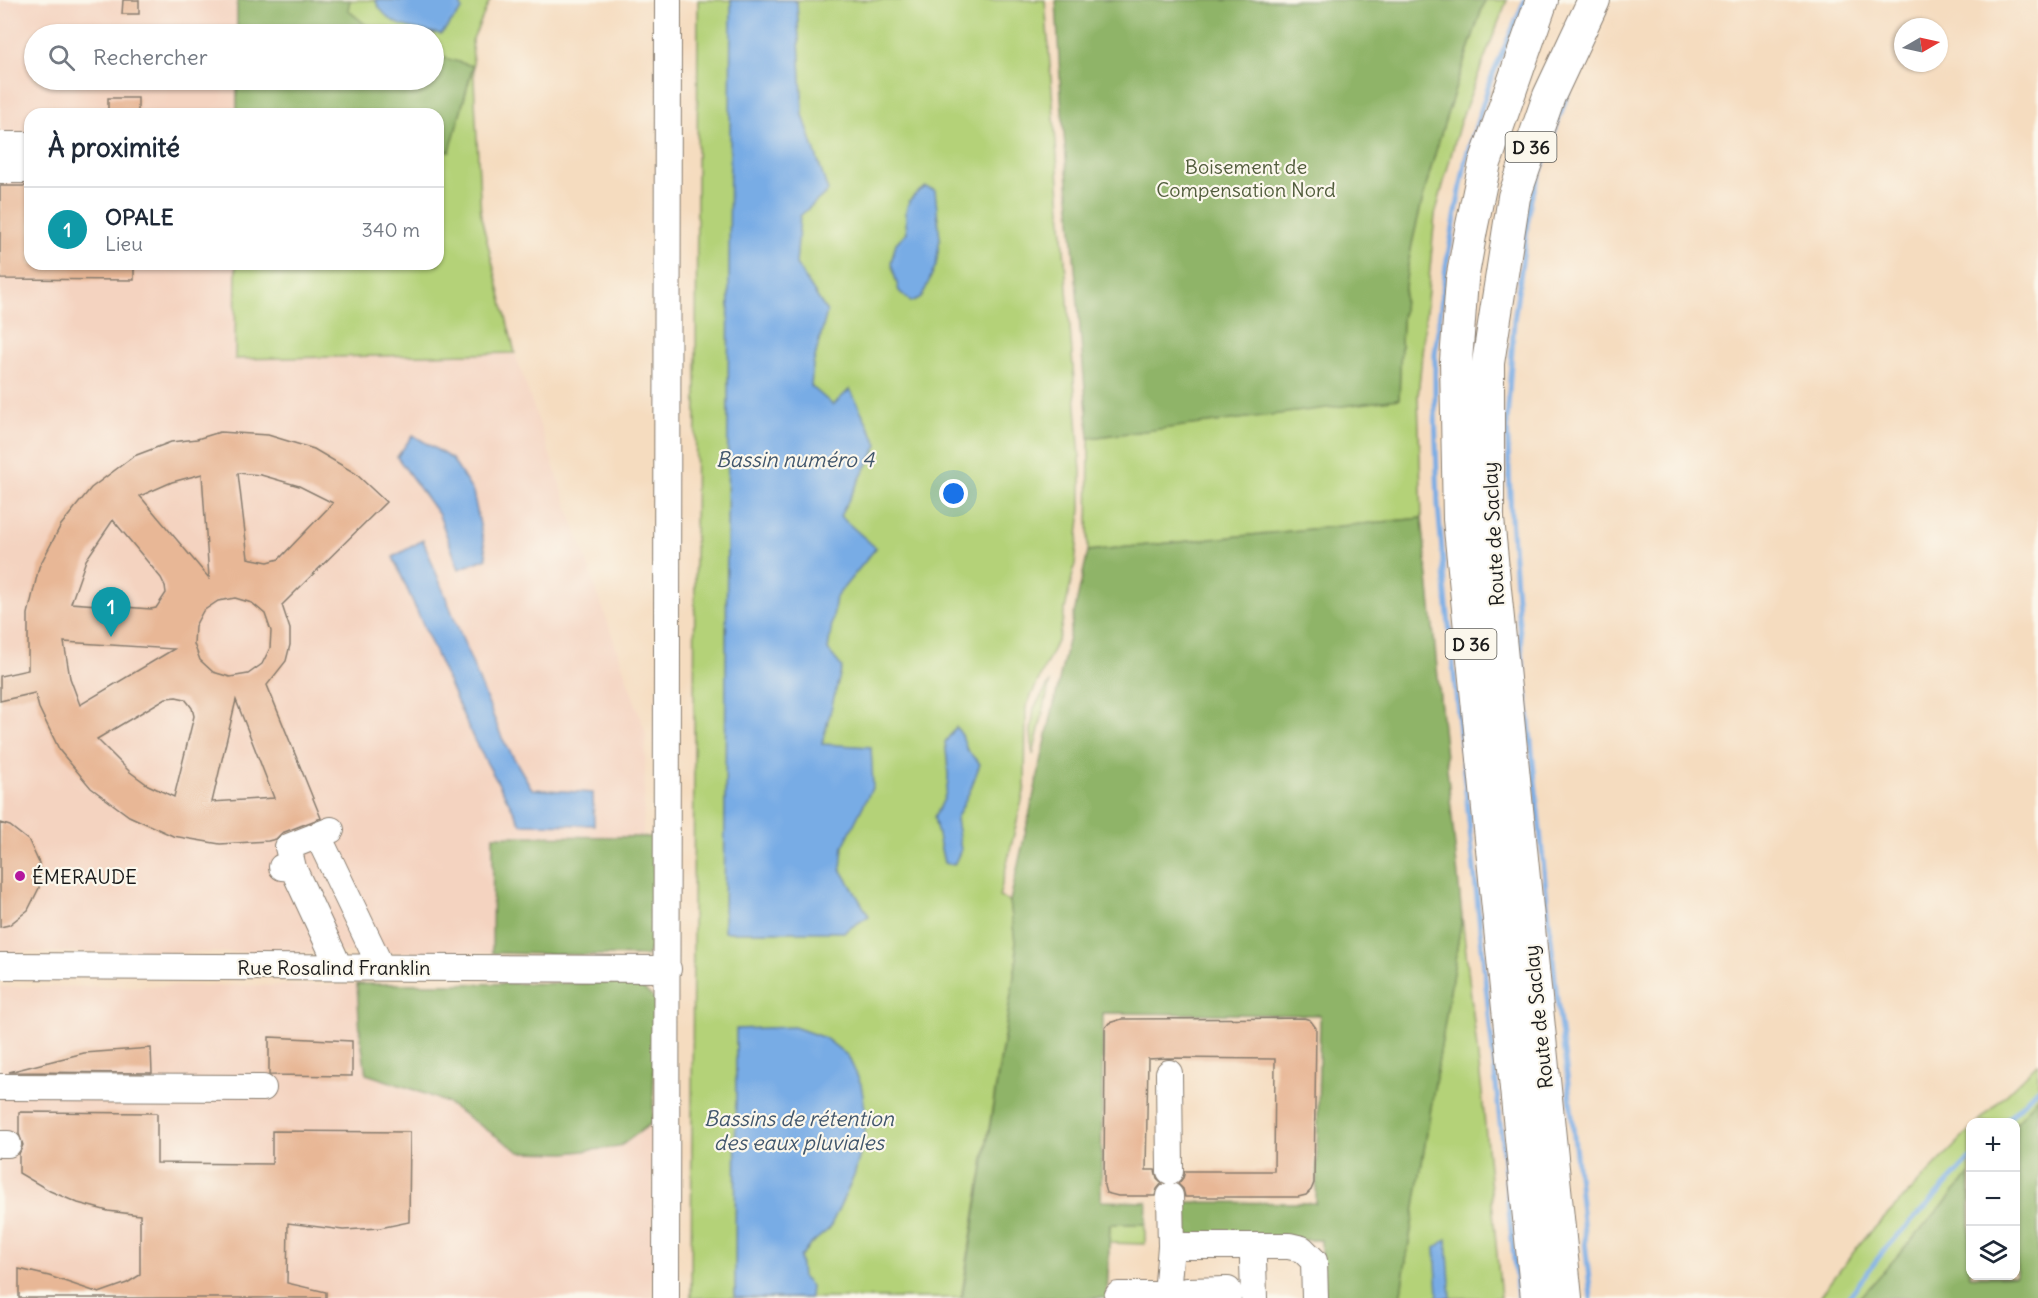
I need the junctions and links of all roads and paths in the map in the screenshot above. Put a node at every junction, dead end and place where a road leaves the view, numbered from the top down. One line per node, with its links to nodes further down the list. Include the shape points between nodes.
1 (668, 0): 11 (street)
2 (1542, 0): 24 (main road, Route de Saclay / D 36, via 1485,163 1462,280 1456,361 1459,519)
3 (1594, 0): 25 (main road, Route de Saclay / D 36, via 1549,96 1514,198 1488,363 1488,519)
4 (0, 145): 5 (street)
5 (24, 145)
6 (0, 170): 7 (street)
7 (24, 170)
8 (0, 966): 9 (street, Rue Rosalind Franklin)
9 (339, 967): 10 (street, Rue Rosalind Franklin); 10 (street, via 288,867 288,848 326,835)
10 (381, 967): 11 (street, Rue Rosalind Franklin)
11 (668, 969): 20 (street)
12 (1169, 1073): 15 (street)
13 (0, 1087): 14 (street)
14 (263, 1088)
15 (1170, 1170)
16 (1170, 1197): 17 (street)
17 (1170, 1253): 18 (street); 22 (street, via 1259,1260); 23 (street, via 1278,1246 1302,1249 1314,1261)
18 (1162, 1294): 19 (street); 21 (street, via 1228,1290)
19 (1118, 1296)
20 (666, 1298)
21 (1228, 1298)
22 (1254, 1298)
23 (1315, 1298)
24 (1537, 1298)
25 (1566, 1298)

